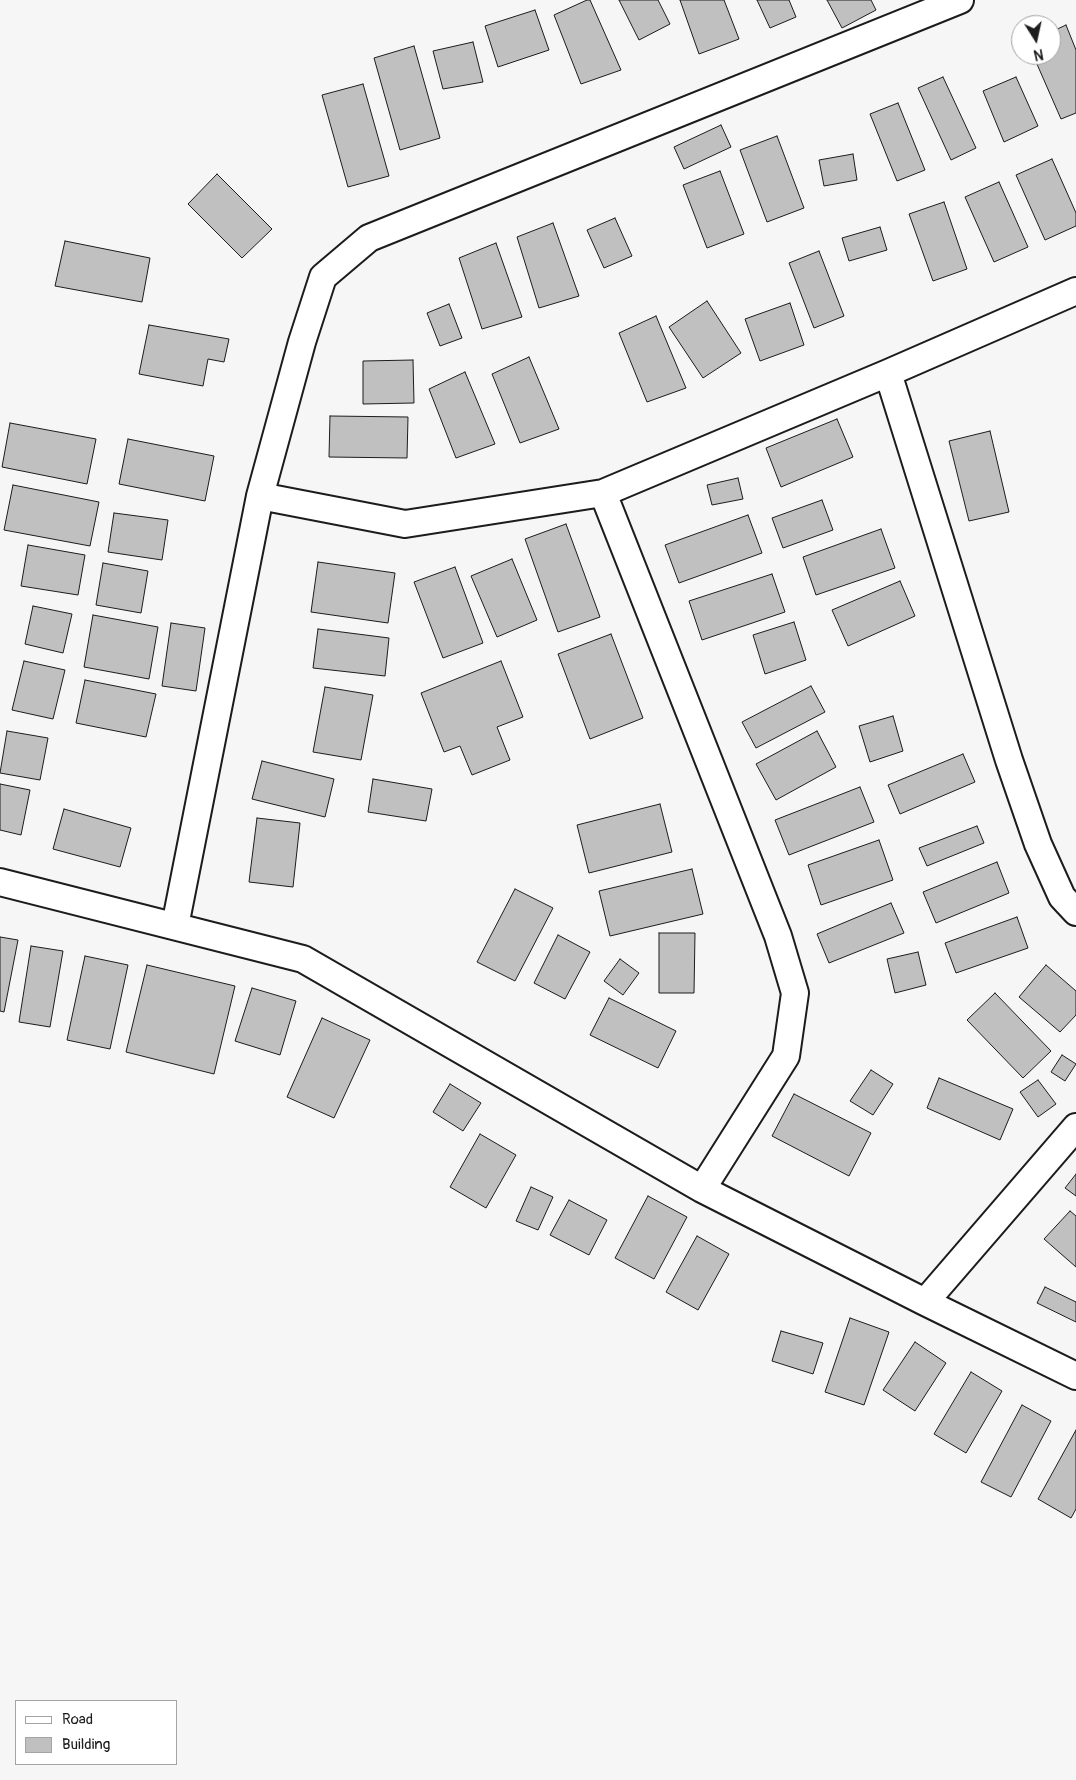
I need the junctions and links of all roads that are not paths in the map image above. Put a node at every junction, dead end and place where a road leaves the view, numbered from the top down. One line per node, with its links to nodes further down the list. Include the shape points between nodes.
1 (960, 0): 5 (street, via 369,238 323,277)
2 (1076, 291): 3 (street)
3 (888, 373): 4 (street); 7 (street, via 1038,844 1062,897)
4 (603, 493): 5 (street, via 405,524); 10 (street, via 778,936 795,993 786,1056)
5 (260, 496): 8 (street)
6 (0, 882): 8 (street)
7 (1076, 912)
8 (175, 926): 10 (street, via 303,959)
9 (1076, 1127): 11 (street)
10 (702, 1189): 11 (street)
11 (925, 1302): 12 (street)
12 (1076, 1376)

